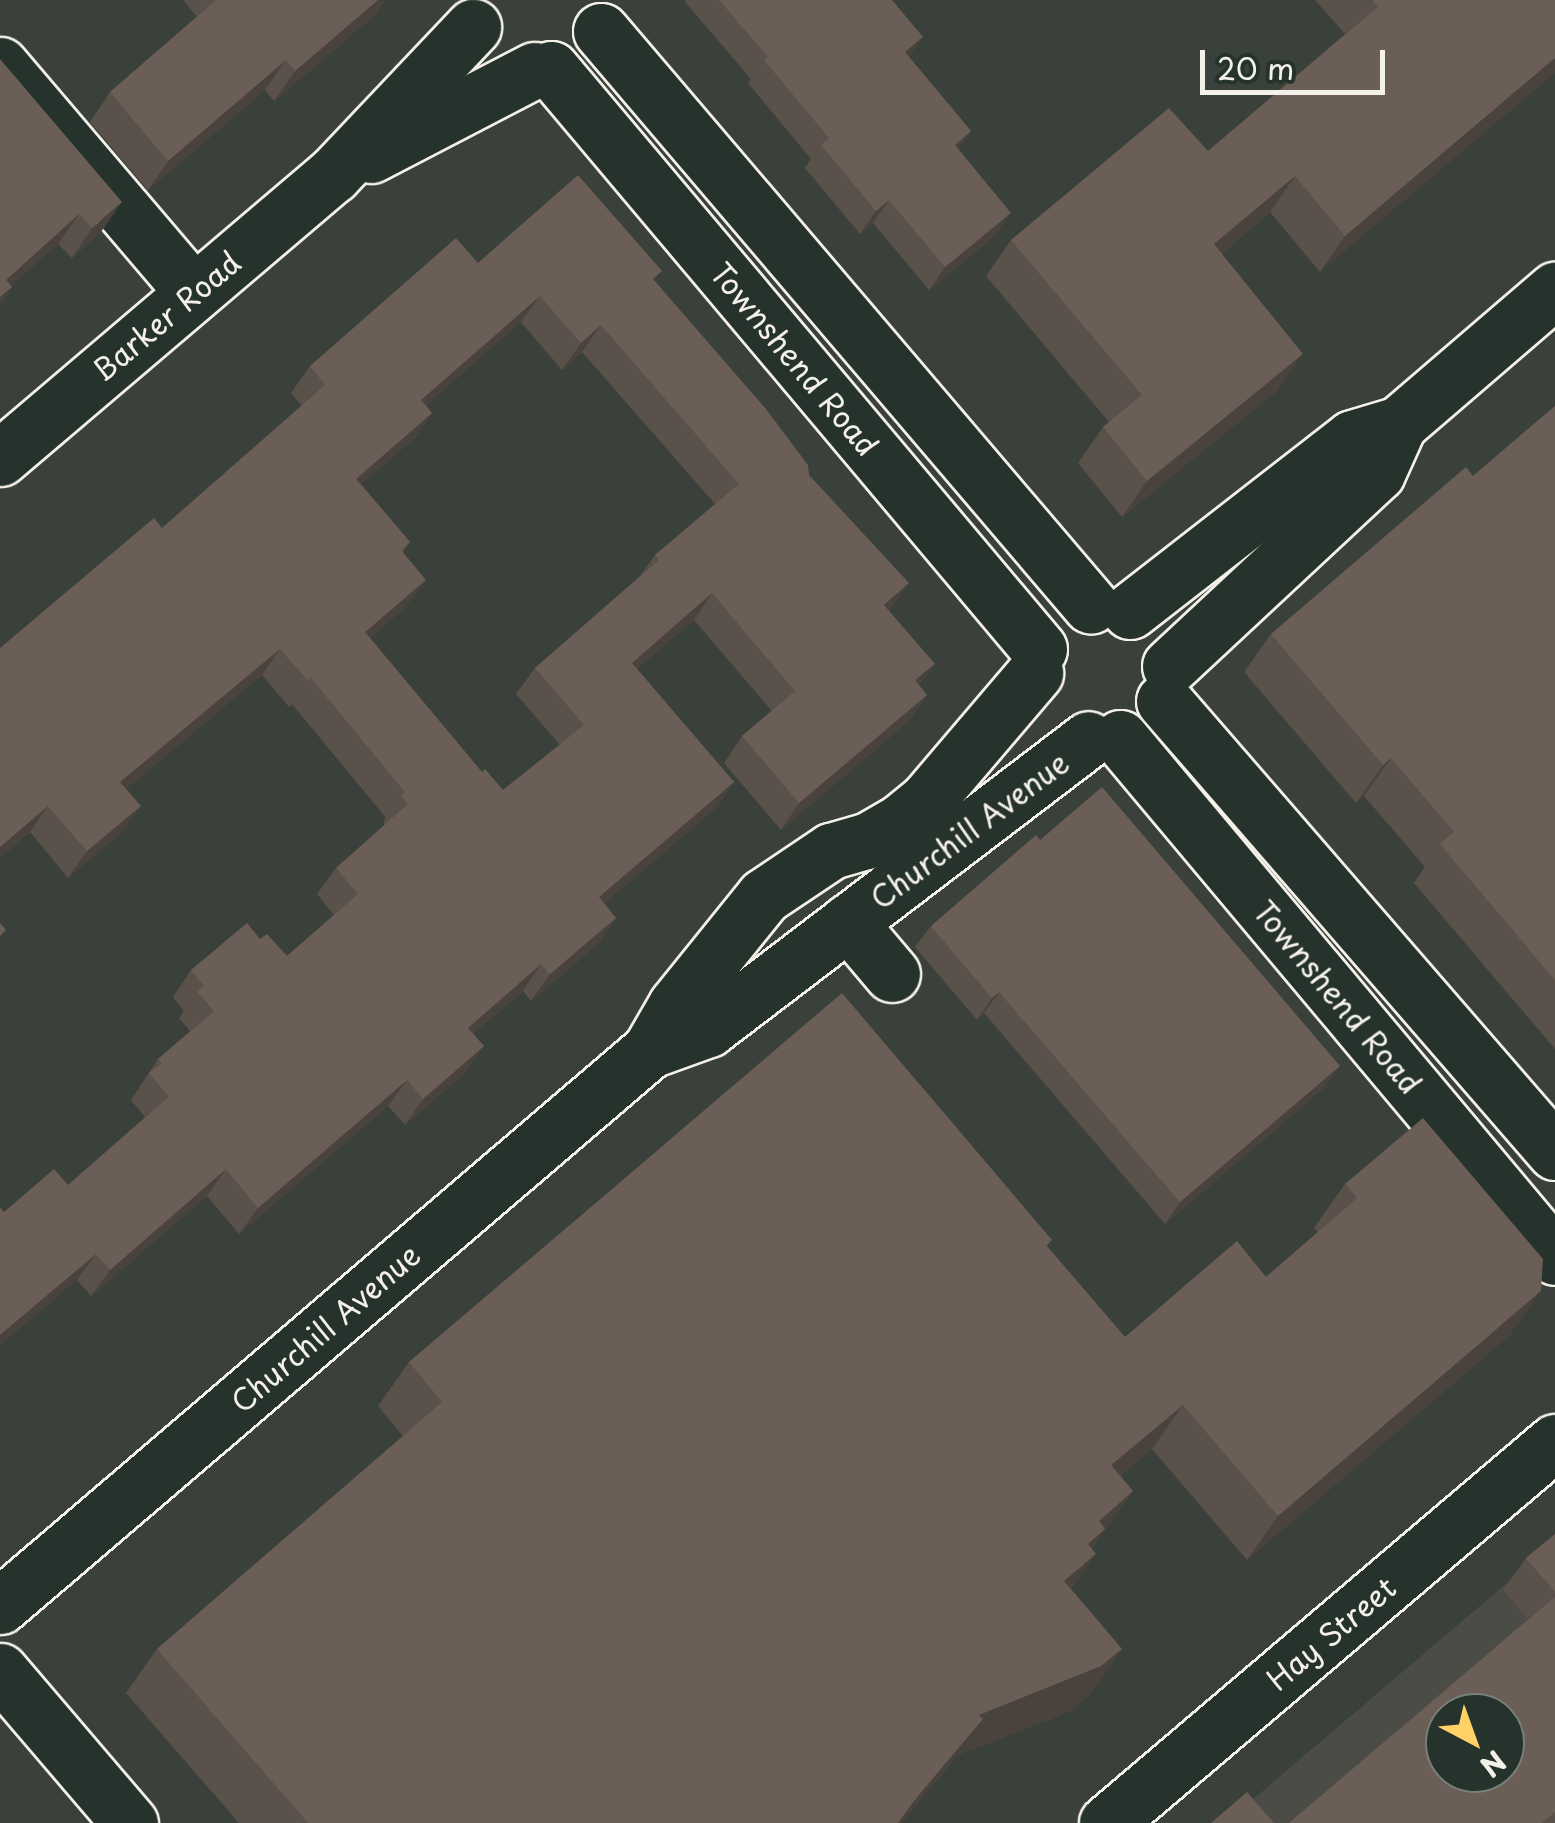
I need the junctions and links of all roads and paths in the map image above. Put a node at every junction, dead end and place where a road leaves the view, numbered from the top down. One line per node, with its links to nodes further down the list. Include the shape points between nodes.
1 (471, 13): 4 (street, via 498,57); 5 (street, Barker Road)
2 (604, 15): 4 (street, Barker Road, via 588,51); 10 (street)
3 (0, 65): 6 (street)
4 (543, 70): 5 (street, Barker Road); 11 (street, Townshend Road)
5 (333, 175): 6 (street, Barker Road)
6 (194, 293): 9 (street, Barker Road)
7 (1547, 313): 8 (street)
8 (1399, 424): 10 (street, via 1352,438); 12 (street, via 1377,472)
9 (0, 458)
10 (1111, 609): 11 (street, via 1060,621); 12 (street, via 1150,624 1164,643)
11 (1037, 661): 13 (street, via 1038,695 1050,715 1067,731); 16 (street, Churchill Avenue, via 967,757 914,811 866,840 831,851 764,896 676,1005)
12 (1167, 684): 13 (street, via 1139,730); 17 (street, Townshend Road)
13 (1104, 738): 14 (street, Churchill Avenue); 18 (street, Townshend Road)
14 (848, 922): 15 (street); 16 (street, Churchill Avenue, via 708,1029)
15 (892, 974)
16 (650, 1050): 20 (street, Churchill Avenue)
17 (1555, 1152)
18 (1555, 1257)
19 (1555, 1442): 23 (street, Hay Street)
20 (8, 1591)
21 (0, 1672): 22 (street)
22 (130, 1823)
23 (1108, 1823)

